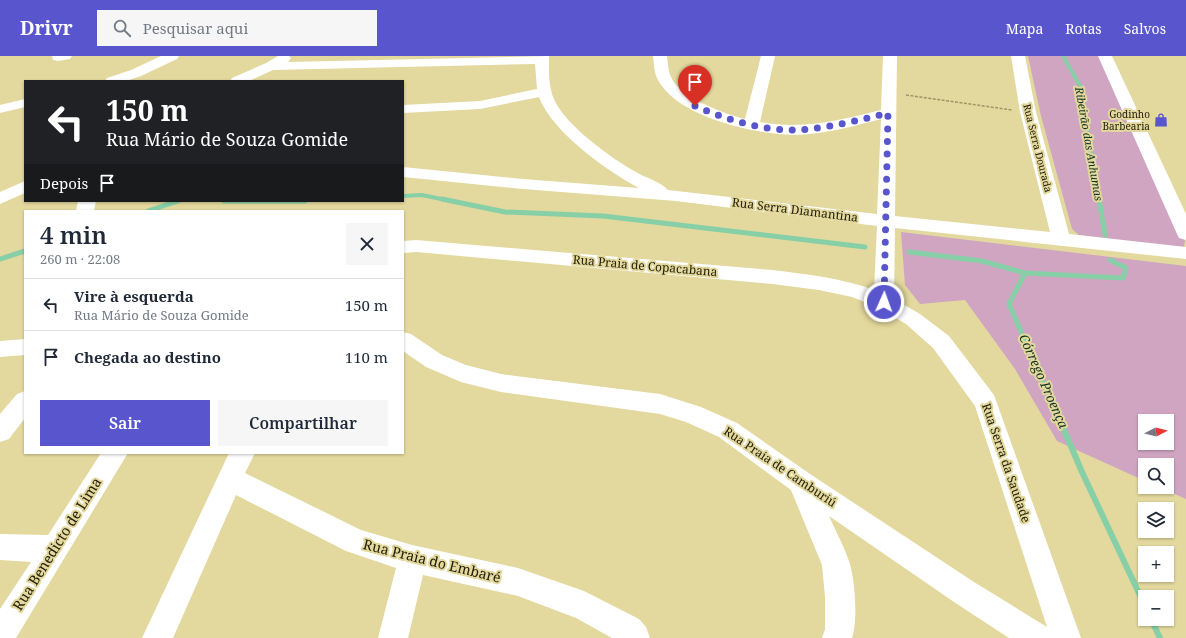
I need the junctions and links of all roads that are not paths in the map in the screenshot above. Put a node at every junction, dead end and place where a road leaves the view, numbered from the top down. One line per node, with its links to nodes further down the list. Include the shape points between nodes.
1 (172, 56): 10 (street, via 136,74)
2 (286, 56): 9 (street)
3 (660, 56): 17 (street, via 665,80 680,96 714,115)
4 (768, 56): 17 (street)
5 (890, 56): 16 (street)
6 (1018, 56): 24 (street, Rua Serra Dourada, via 1028,112)
7 (1106, 56): 23 (street)
8 (542, 58): 9 (street); 12 (street)
9 (271, 66): 11 (street)
10 (115, 80)
11 (238, 80)
12 (544, 92): 14 (street, via 480,105); 20 (street, via 549,105 564,123 591,148 618,169 644,184)
13 (24, 103): 15 (street)
14 (404, 108)
15 (0, 109)
16 (888, 113): 17 (street, via 825,127 798,130); 22 (street)
17 (752, 124)
18 (404, 172): 20 (street, Rua Serra Diamantina)
19 (24, 187): 21 (street)
20 (676, 196): 22 (street, Rua Serra Diamantina)
21 (0, 199)
22 (886, 221): 24 (street, Rua Serra Diamantina); 27 (street)
23 (1186, 234)
24 (1061, 240): 26 (street, Rua Serra Diamantina)
25 (404, 247): 27 (street, Rua Praia de Copacabana, via 772,277 849,289)
26 (1186, 253)
27 (884, 302): 46 (street, Rua Serra da Saudade, via 913,319 942,342 986,402)
28 (404, 341): 36 (street, Rua Praia de Camburiú, via 434,361 461,373 501,383 660,404 693,414 728,430)
29 (24, 346): 30 (street)
30 (0, 349)
31 (24, 402): 32 (street)
32 (0, 432)
33 (113, 454): 38 (street, Rua Benedicto de Lima)
34 (242, 454): 35 (street)
35 (230, 479): 39 (street, Rua Praia do Embaré, via 356,542); 41 (street)
36 (801, 482): 44 (street, via 836,565 840,629); 45 (street, Rua Praia de Camburiú)
37 (0, 547): 38 (street)
38 (55, 548): 40 (street, Rua Benedicto de Lima)
39 (412, 559): 42 (street); 43 (street, Rua Praia do Embaré, via 518,582 584,606 628,630)
40 (0, 636)
41 (157, 638)
42 (393, 638)
43 (635, 638)
44 (836, 638)
45 (1037, 638)
46 (1066, 638)

